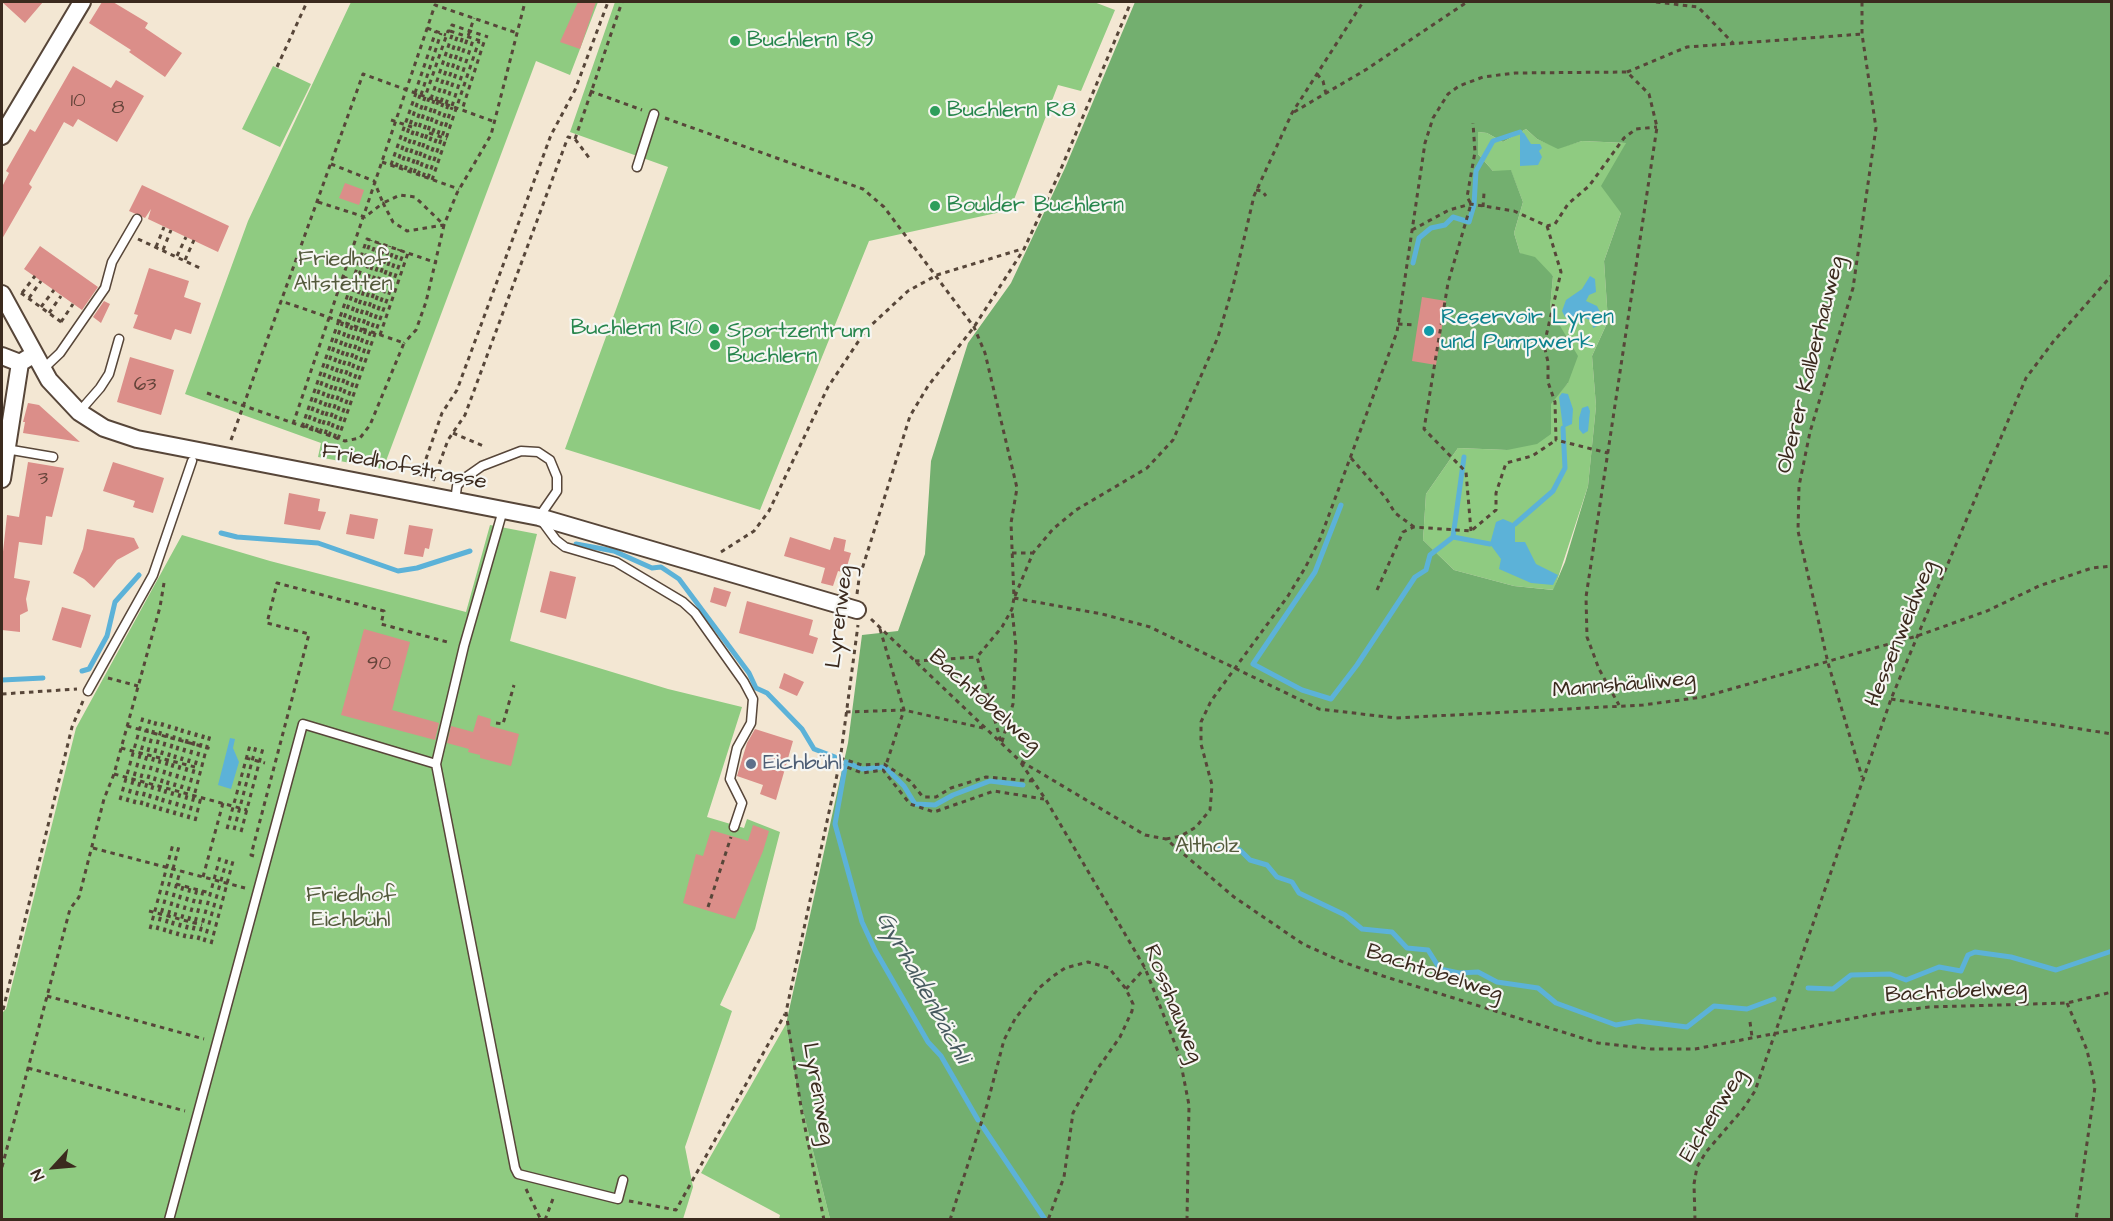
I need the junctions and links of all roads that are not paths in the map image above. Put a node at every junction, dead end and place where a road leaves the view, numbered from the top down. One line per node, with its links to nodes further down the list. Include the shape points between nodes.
1 (82, 2): 3 (street)
2 (654, 114): 4 (lane)
3 (2, 136)
4 (637, 167)
5 (137, 219): 10 (lane, via 112,262 105,288 60,353)
6 (2, 294): 9 (street, Friedhofstrasse)
7 (119, 339): 11 (lane, via 109,374)
8 (2, 356): 9 (street)
9 (27, 359): 10 (street, Friedhofstrasse); 12 (street)
10 (42, 370): 11 (street, Friedhofstrasse)
11 (79, 412): 16 (street, Friedhofstrasse, via 104,428 137,439)
12 (6, 449): 13 (lane); 15 (street)
13 (53, 457)
14 (192, 461): 20 (lane, via 153,575)
15 (2, 479)
16 (455, 501): 17 (street, Friedhofstrasse); 18 (lane, via 457,486 482,466 521,451 538,452 554,467 558,483)
17 (503, 510): 18 (street, Friedhofstrasse); 21 (lane, via 464,646)
18 (539, 517): 19 (street, Friedhofstrasse); 22 (lane, via 565,547 616,562 684,602 744,682 753,699 753,709 752,723 737,748 730,779 742,803)
19 (857, 610)
20 (87, 691)
21 (436, 764): 23 (lane, via 518,1174 618,1199); 24 (lane, via 303,724)
22 (734, 827)
23 (623, 1180)
24 (169, 1220)

